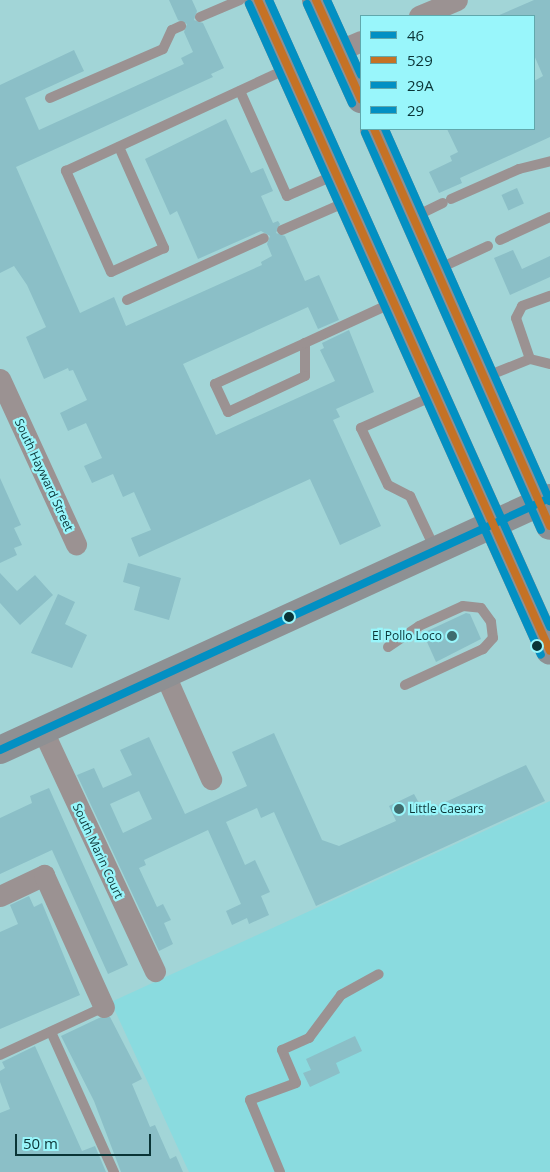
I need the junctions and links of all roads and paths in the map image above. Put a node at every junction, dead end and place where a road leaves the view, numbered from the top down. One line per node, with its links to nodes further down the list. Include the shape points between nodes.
1 (240, 0): 6 (lane)
2 (258, 0): 9 (main road)
3 (316, 0): 8 (main road)
4 (457, 0): 5 (street)
5 (422, 15)
6 (200, 17)
7 (181, 26): 12 (lane, via 172,30 163,49)
8 (350, 46): 11 (main road)
9 (288, 69): 10 (lane); 16 (main road)
10 (240, 91): 14 (lane); 16 (lane, via 287,196)
11 (360, 94)
12 (50, 98)
13 (374, 130): 18 (main road)
14 (119, 147): 14 (lane, via 66,171 111,272 164,248)
15 (550, 161): 18 (lane, via 519,169)
16 (336, 175): 17 (main road)
17 (347, 202): 20 (lane); 27 (main road)
18 (413, 217): 24 (main road)
19 (550, 217): 22 (lane)
20 (282, 230)
21 (264, 238): 26 (lane)
22 (500, 240)
23 (488, 246): 24 (lane)
24 (437, 270): 31 (main road)
25 (550, 296): 29 (lane, via 522,306 516,318)
26 (127, 300)
27 (393, 302): 28 (lane); 33 (main road)
28 (305, 342): 28 (lane, via 215,384 228,412 305,376)
29 (530, 359): 30 (lane); 31 (lane)
30 (550, 364)
31 (484, 377): 34 (main road)
32 (1, 382): 36 (street, South Hayward Street)
33 (434, 396): 35 (main road); 37 (lane, via 361,428 388,485 410,496)
34 (546, 509): 35 (main road)
35 (493, 525): 37 (main road); 39 (main road)
36 (76, 544)
37 (436, 551): 40 (main road)
38 (388, 647): 41 (lane, via 419,626 464,606 480,608 491,622 493,638 483,650)
39 (550, 651)
40 (164, 675): 42 (main road); 44 (street)
41 (405, 685)
42 (43, 731): 43 (main road); 46 (street, South Marin Court)
43 (0, 750)
44 (211, 779)
45 (0, 896): 48 (street, via 44,875)
46 (155, 970)
47 (379, 974): 52 (lane, via 341,995 309,1038 282,1050 296,1084 250,1100)
48 (104, 1008): 49 (lane)
49 (51, 1032): 50 (lane); 51 (lane)
50 (0, 1055)
51 (114, 1172)
52 (280, 1172)

